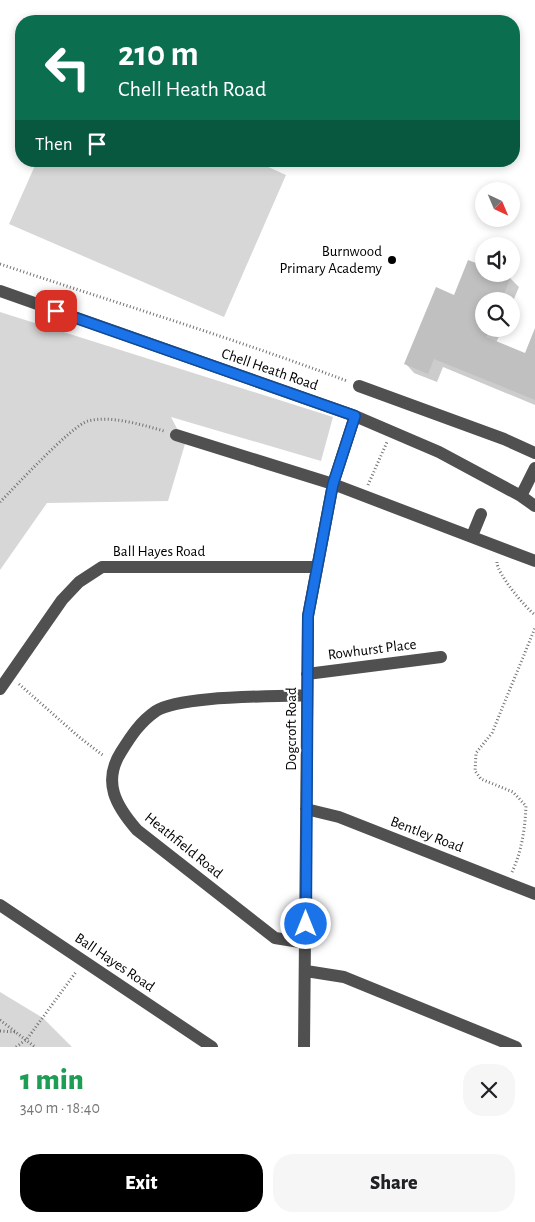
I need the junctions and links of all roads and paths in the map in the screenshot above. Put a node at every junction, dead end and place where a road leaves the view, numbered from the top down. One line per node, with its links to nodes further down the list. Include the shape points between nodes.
1 (0, 264): 3 (path, via 177,324 252,345)
2 (0, 291): 4 (street, Chell Heath Road)
3 (359, 386): 7 (street)
4 (355, 416): 5 (street, Chell Heath Road); 9 (street, Dogcroft Road)
5 (392, 432): 10 (path); 11 (street, Chell Heath Road, via 439,452)
6 (176, 435): 9 (street); 12 (path, via 137,423 88,421 71,432)
7 (535, 453)
8 (535, 468): 11 (street)
9 (333, 484): 10 (street); 18 (street, Dogcroft Road)
10 (364, 495): 15 (street)
11 (521, 496): 13 (street, Chell Heath Road)
12 (0, 502)
13 (535, 506)
14 (481, 514): 15 (street)
15 (472, 536): 16 (street)
16 (497, 546): 17 (street); 19 (path, via 497,567)
17 (535, 561)
18 (317, 567): 22 (street, Dogcroft Road, via 308,616); 23 (street, Ball Hayes Road, via 102,568 79,582 62,600)
19 (535, 615)
20 (535, 628): 28 (path, via 492,733 476,753 475,771 481,779 514,792 526,806 518,860)
21 (441, 657): 22 (street, Rowhurst Place)
22 (307, 674): 25 (street, Dogcroft Road)
23 (10, 675): 24 (street, Ball Hayes Road); 26 (path, via 79,737)
24 (0, 689)
25 (307, 695): 26 (street, via 180,702 157,710 139,725); 27 (street, Dogcroft Road)
26 (114, 763): 31 (street, Heathfield Road, via 113,796 136,830 275,938)
27 (306, 809): 28 (street, Bentley Road, via 339,817); 31 (street, Dogcroft Road)
28 (507, 883): 29 (street, Bentley Road)
29 (535, 894)
30 (0, 905): 32 (street, Ball Hayes Road)
31 (306, 943): 33 (street, Dogcroft Road)
32 (84, 961): 37 (path); 40 (street, Ball Hayes Road)
33 (306, 971): 41 (street, Dogcroft Road); 42 (street, via 344,978)
34 (0, 1020): 36 (path)
35 (0, 1031): 36 (path)
36 (18, 1032): 37 (path)
37 (27, 1039): 38 (path); 39 (path)
38 (16, 1047)
39 (36, 1047)
40 (212, 1047)
41 (304, 1047)
42 (516, 1047)

